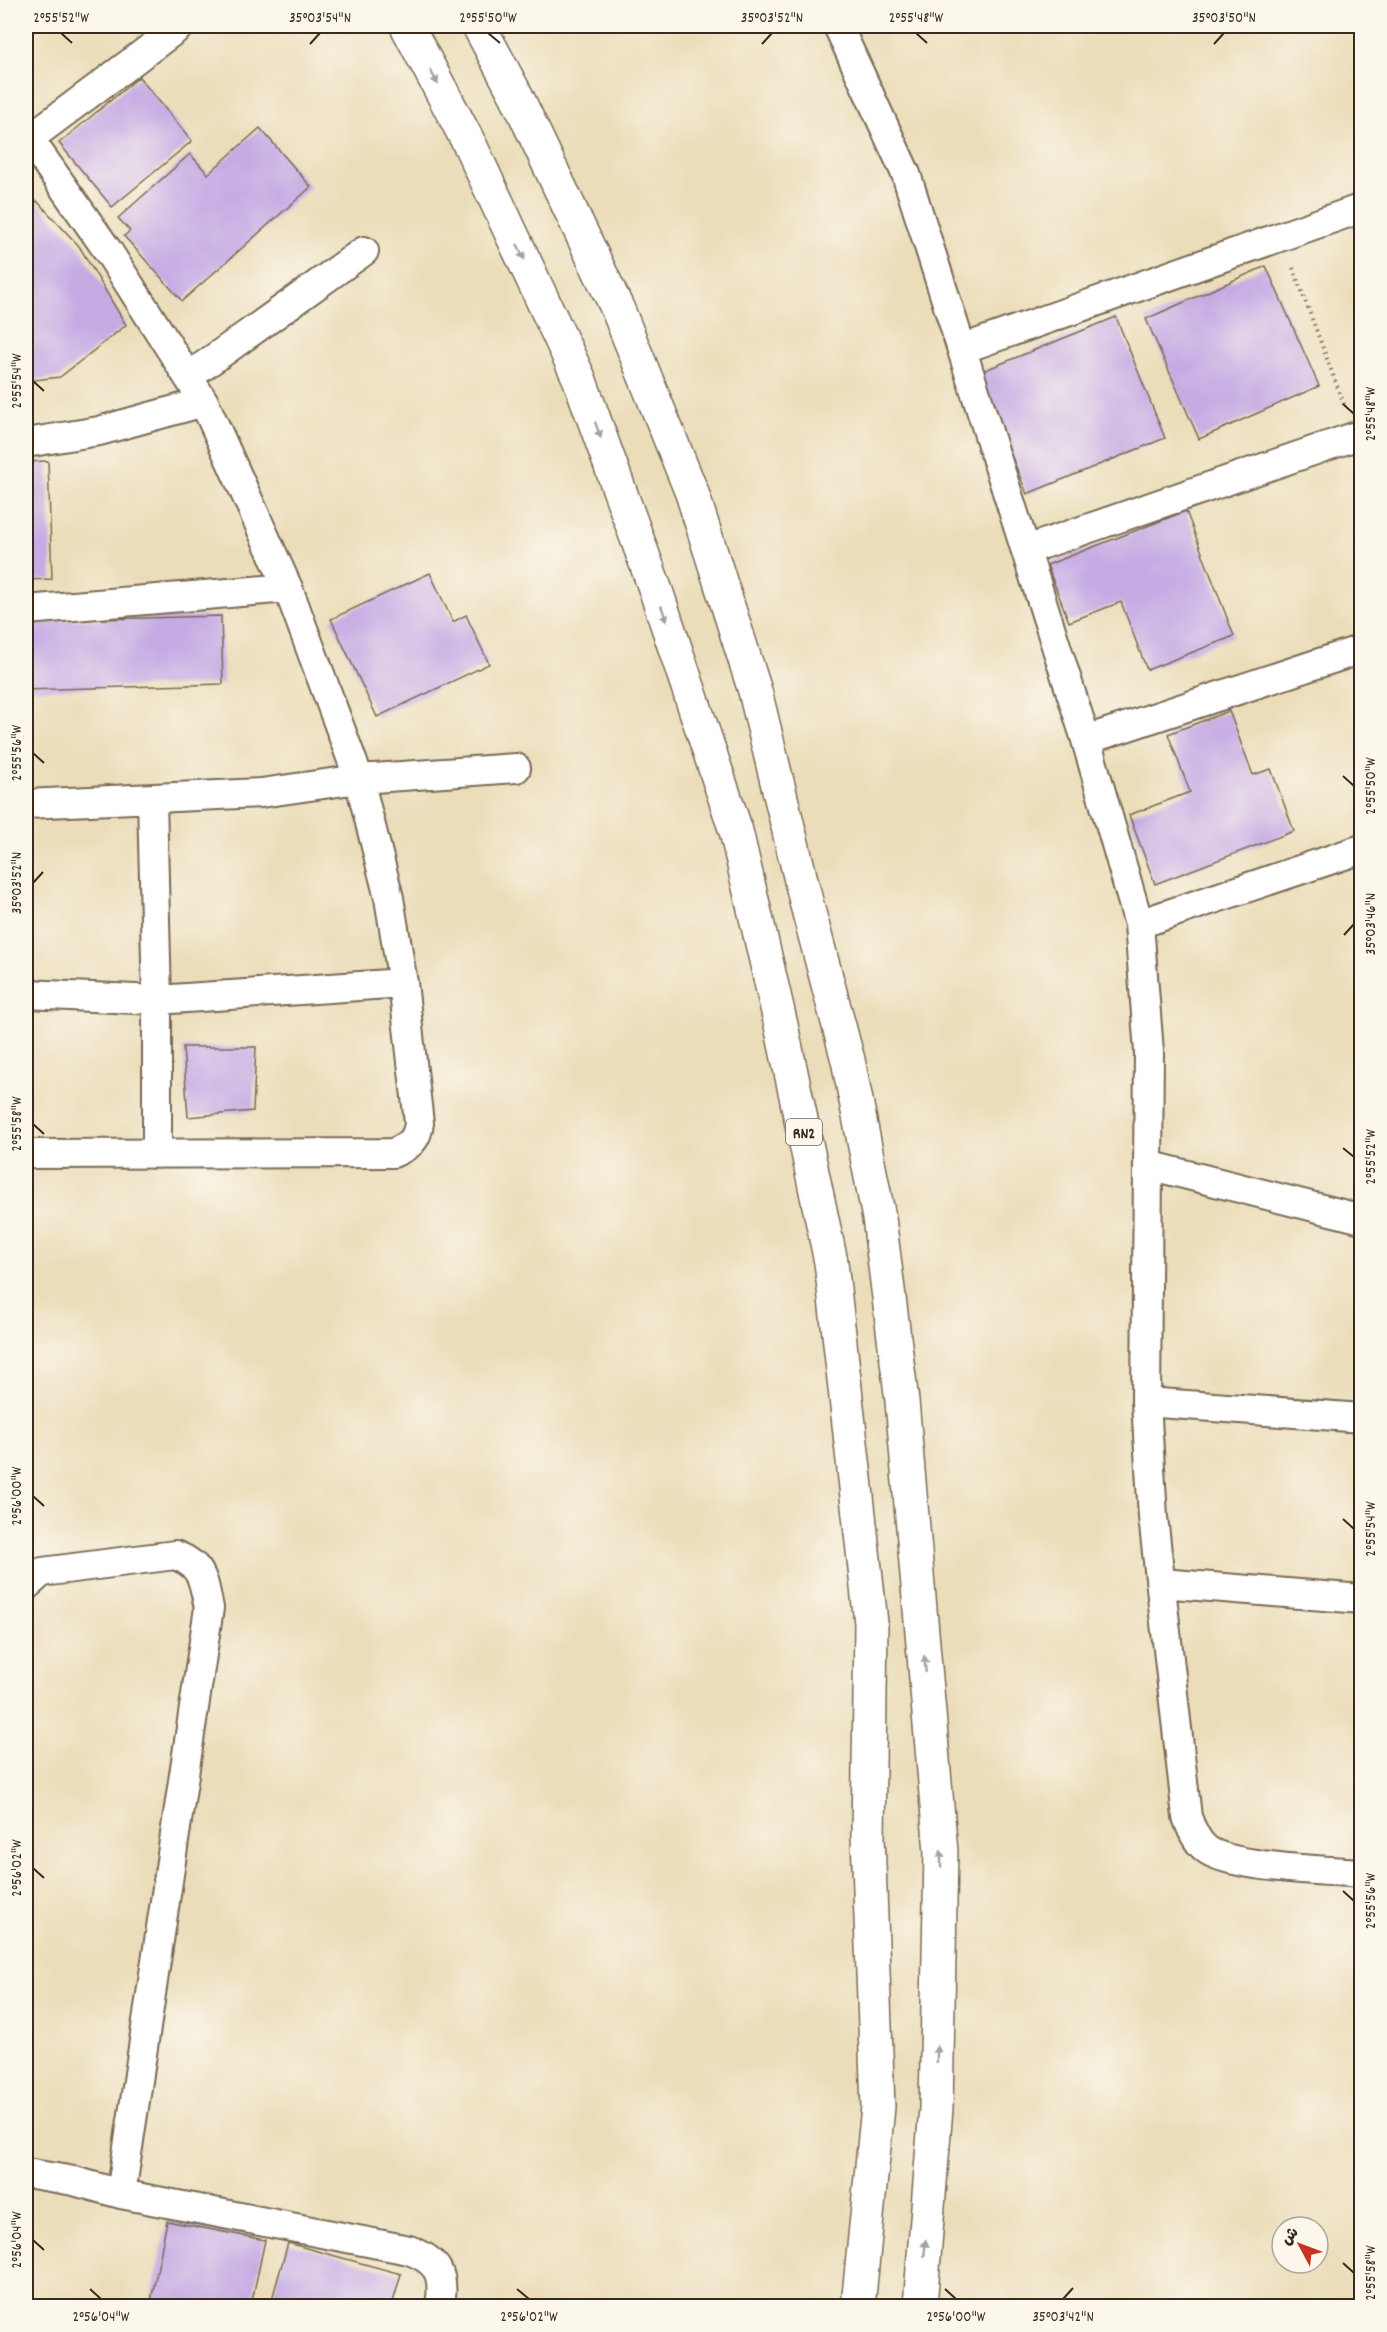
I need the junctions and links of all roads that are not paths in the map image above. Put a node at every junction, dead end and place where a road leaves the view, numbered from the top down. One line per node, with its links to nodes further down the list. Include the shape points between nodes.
1 (180, 26): 5 (street)
2 (407, 26): 40 (highway, RN2, one-way to 40, via 471,147 579,378 660,602 736,831 831,1262 872,1623 868,1836 878,2107)
3 (479, 26): 41 (highway, one-way to 3, via 936,2108 941,1852 902,1401 879,1218 851,1071 755,691 692,493 618,310)
4 (838, 26): 8 (street, via 906,174)
5 (27, 138): 9 (street, via 108,251)
6 (1362, 208): 8 (street)
7 (364, 251): 9 (street)
8 (962, 349): 13 (street)
9 (188, 377): 10 (street)
10 (204, 402): 12 (street, via 99,431); 14 (street)
11 (1359, 435): 13 (street)
12 (26, 443)
13 (1026, 550): 17 (street)
14 (288, 588): 15 (street); 19 (street)
15 (26, 610)
16 (1362, 649): 17 (street)
17 (1086, 740): 23 (street)
18 (516, 768): 19 (street)
19 (359, 779): 20 (street, via 261,793); 24 (street, via 389,898)
20 (152, 799): 21 (street); 26 (street)
21 (26, 804)
22 (1362, 849): 23 (street)
23 (1139, 924): 29 (street, via 1149,1052)
24 (403, 983): 26 (street); 28 (street, via 419,1123 417,1137 406,1148 393,1154)
25 (26, 993): 26 (street)
26 (157, 1000): 28 (street)
27 (26, 1154): 28 (street)
28 (157, 1154)
29 (1148, 1165): 30 (street); 31 (street)
30 (1362, 1219)
31 (1146, 1402): 32 (street); 33 (street)
32 (1362, 1418)
33 (1161, 1583): 35 (street); 36 (street, via 1187,1817 1195,1836 1206,1850 1233,1861)
34 (26, 1586): 38 (street, via 42,1572 175,1555 191,1561 202,1576 209,1608)
35 (1362, 1599)
36 (1362, 1873)
37 (26, 2173): 38 (street)
38 (121, 2194): 39 (street, via 409,2250 428,2257 437,2268)
39 (440, 2307)
40 (858, 2307)
41 (920, 2307)

